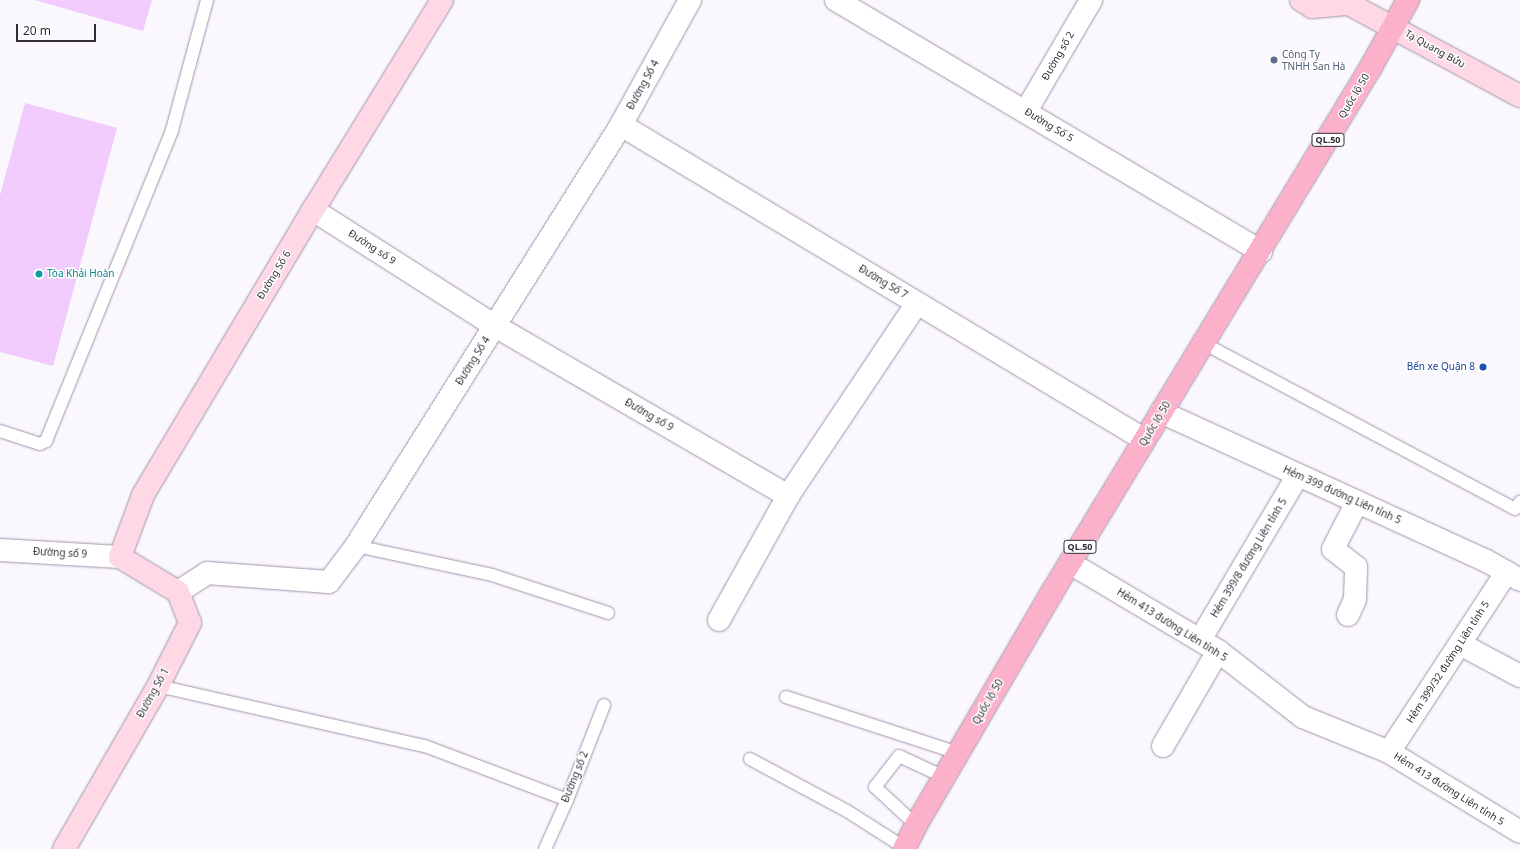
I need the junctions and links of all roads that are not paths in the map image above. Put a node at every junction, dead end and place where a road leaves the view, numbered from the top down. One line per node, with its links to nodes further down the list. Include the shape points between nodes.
1 (206, 0): 19 (lane, via 172,130 46,441 40,444)
2 (442, 0): 13 (street, Đường Số 6)
3 (690, 0): 12 (street, Đường Số 4)
4 (836, 0): 11 (street, Đường Số 5)
5 (1091, 0): 11 (street, Đường số 2)
6 (1300, 0): 8 (street, Tạ Quang Bửu, via 1312,7)
7 (1408, 0): 9 (main road, Quốc lộ 50 / QL.50)
8 (1348, 2): 9 (street, Tạ Quang Bửu)
9 (1393, 26): 10 (street, Tạ Quang Bửu); 14 (main road, Quốc lộ 50 / QL.50, via 1372,67)
10 (1520, 96)
11 (1026, 111): 14 (street, Đường Số 5)
12 (621, 125): 15 (street, Đường Số 7); 16 (street, Đường Số 4)
13 (313, 210): 16 (street, Đường số 9); 27 (street, Đường Số 6, via 143,495)
14 (1261, 251): 17 (main road, Quốc lộ 50 / QL.50)
15 (917, 303): 20 (street, Đường Số 7); 22 (street)
16 (495, 326): 22 (street, Đường số 9); 25 (street, Đường Số 4)
17 (1203, 343): 18 (main road, Quốc lộ 50 / QL.50); 24 (lane, via 1516,509)
18 (1162, 412): 20 (main road, Quốc lộ 50 / QL.50); 21 (street, Hẻm 399 đường Liên tỉnh 5)
19 (0, 431)
20 (1145, 440): 28 (main road, Quốc lộ 50 / QL.50)
21 (1298, 475): 23 (street, Hẻm 399 đường Liên tỉnh 5); 34 (street, Hẻm 399/8 đường Liên tỉnh 5)
22 (788, 496): 33 (street)
23 (1357, 502): 29 (street, Hẻm 399 đường Liên tỉnh 5, via 1485,560); 32 (street, via 1333,548 1356,567 1356,599)
24 (1520, 502)
25 (356, 546): 30 (street, Đường Số 4, via 329,582 207,573); 31 (lane, via 492,575)
26 (0, 550): 27 (street, Đường số 9)
27 (120, 557): 30 (street)
28 (1070, 563): 34 (street, Hẻm 413 đường Liên tỉnh 5); 43 (main road, Quốc lộ 50 / QL.50)
29 (1513, 576): 35 (street, Hẻm 399/32 đường Liên tỉnh 5)
30 (178, 592): 38 (street, Đường Số 1, via 190,623)
31 (608, 613)
32 (1348, 615)
33 (719, 620)
34 (1200, 640): 36 (street, Hẻm 413 đường Liên tỉnh 5)
35 (1460, 644): 37 (street); 42 (street, Hẻm 399/32 đường Liên tỉnh 5)
36 (1218, 651): 41 (street); 42 (street, Hẻm 413 đường Liên tỉnh 5, via 1303,717)
37 (1520, 676)
38 (158, 686): 46 (lane, via 425,746); 49 (street, Đường Số 1)
39 (786, 698): 43 (lane)
40 (604, 705): 46 (lane, Đường số 2)
41 (1163, 746)
42 (1389, 752): 48 (street, Hẻm 413 đường Liên tỉnh 5)
43 (958, 753): 45 (main road, Quốc lộ 50 / QL.50)
44 (750, 759): 51 (lane, via 847,811)
45 (944, 777): 47 (main road, Quốc lộ 50 / QL.50); 47 (lane, via 899,756 875,787)
46 (566, 800): 50 (lane, Đường số 2)
47 (916, 825): 51 (main road, Quốc lộ 50 / QL.50)
48 (1520, 832)
49 (64, 849)
50 (545, 849)
51 (905, 849)

